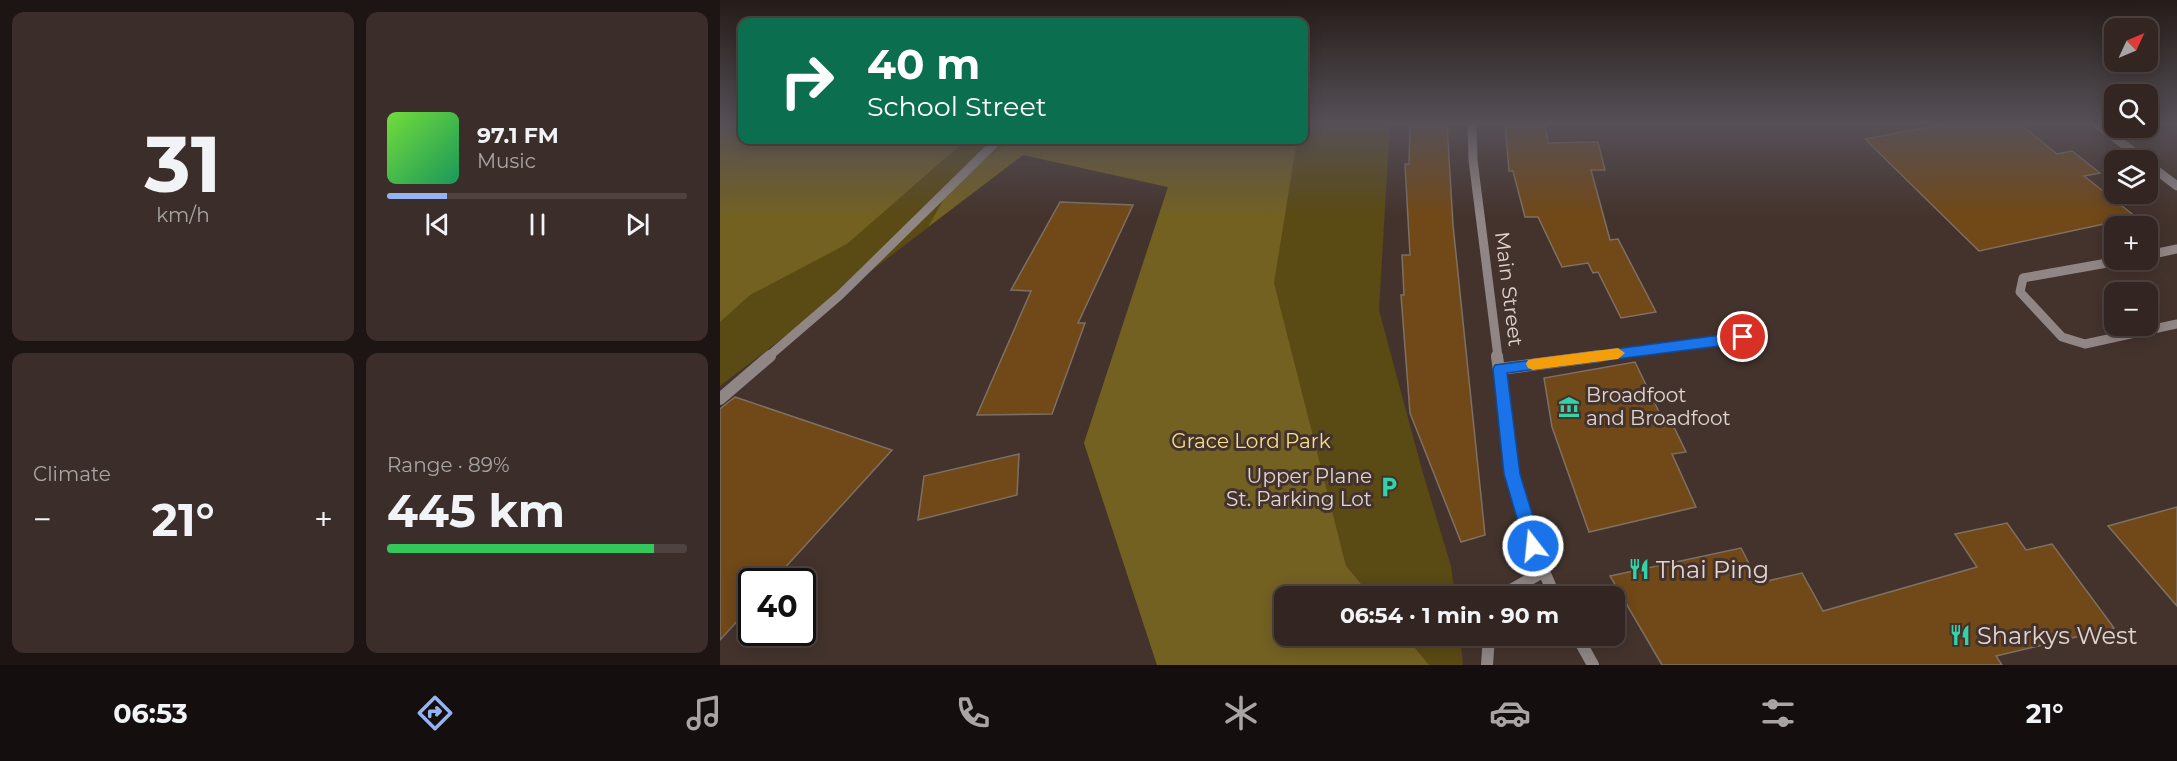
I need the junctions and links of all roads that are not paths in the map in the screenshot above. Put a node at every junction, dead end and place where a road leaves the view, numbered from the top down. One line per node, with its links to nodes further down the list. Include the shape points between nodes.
1 (984, 154): 11 (street, via 840,295)
2 (1473, 154): 10 (street, Main Street)
3 (2158, 172): 4 (street)
4 (2177, 186)
5 (2176, 250): 6 (street)
6 (2158, 253)
7 (2104, 264): 8 (street, via 2023,278 2020,292 2062,337 2085,344)
8 (2177, 324)
9 (1743, 337): 10 (street)
10 (1500, 369): 12 (street, Main Street, via 1512,474)
11 (720, 399)
12 (1544, 571): 13 (street); 14 (street, Main Street)
13 (1518, 586)
14 (1550, 586)
15 (1488, 646): 17 (street)
16 (1583, 646): 18 (street)
17 (1486, 665)
18 (1593, 665)

